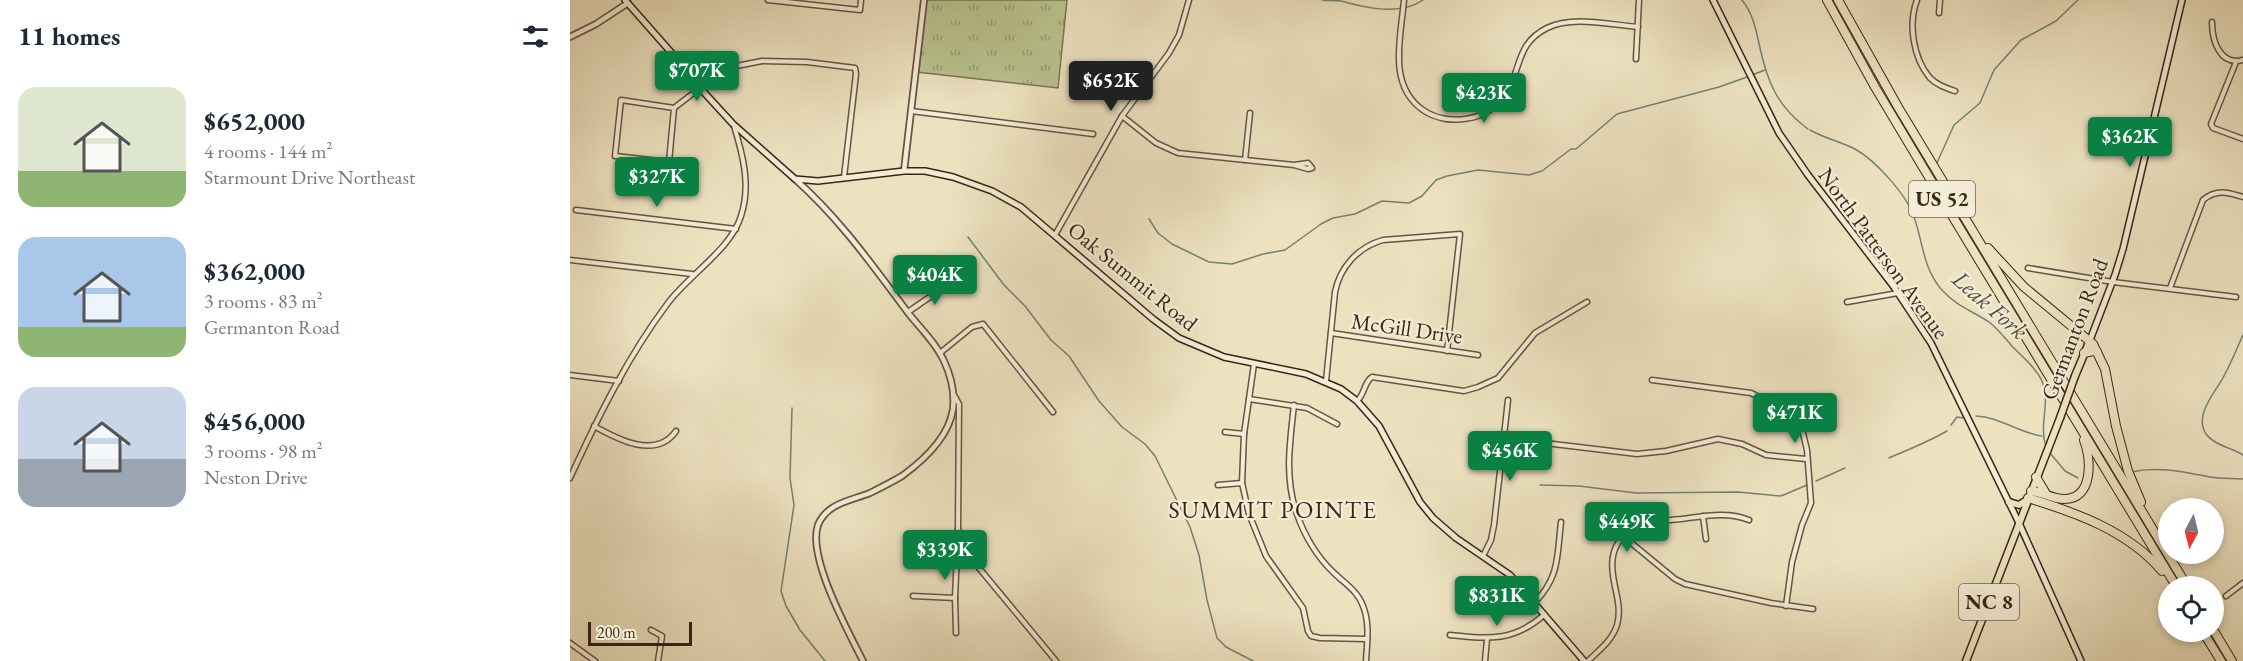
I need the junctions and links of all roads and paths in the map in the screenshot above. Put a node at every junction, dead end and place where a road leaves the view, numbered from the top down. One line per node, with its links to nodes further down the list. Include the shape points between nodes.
1 (768, 0): 2 (street, via 860,10)
2 (861, 0)
3 (924, 0): 25 (street)
4 (1189, 0): 27 (street, via 1179,35 1169,53)
5 (1404, 0): 16 (street, via 1398,67 1402,82 1422,110 1450,120 1471,118 1497,105 1509,89 1524,47 1547,28 1570,22)
6 (1639, 0): 16 (street)
7 (1713, 0): 47 (main road, North Patterson Avenue, via 1779,133)
8 (1827, 0): 70 (highway, US 52, via 1879,94)
9 (1838, 0): 38 (highway, US 52)
10 (1917, 0): 23 (street, via 1913,36 1919,58 1930,78)
11 (1940, 0): 14 (street)
12 (2182, 0): 44 (main road, Germanton Road)
13 (627, 2): 17 (street); 21 (main road)
14 (1939, 13)
15 (2212, 22): 20 (street, via 2218,49 2225,58)
16 (1638, 27): 18 (street)
17 (570, 37)
18 (1636, 59)
19 (2243, 60): 20 (street)
20 (2236, 62): 30 (street, via 2211,124)
21 (691, 75): 22 (main road); 34 (street, via 762,60 855,68)
22 (700, 88): 24 (street); 28 (main road)
23 (1955, 91)
24 (674, 108): 24 (street, via 621,100 615,156 669,162)
25 (911, 111): 29 (street); 33 (street)
26 (1250, 113): 31 (street)
27 (1122, 116): 31 (street, via 1172,151); 40 (street)
28 (733, 124): 35 (main road); 39 (street, via 746,180 742,215)
29 (1094, 134)
30 (2243, 139)
31 (1245, 160): 32 (street)
32 (1294, 165)
33 (904, 171): 34 (main road, Oak Summit Road); 40 (main road, Oak Summit Road, via 943,174 992,191 1021,207)
34 (844, 177): 35 (main road, Oak Summit Road)
35 (795, 179): 51 (street, via 834,216)
36 (2243, 197): 46 (street, via 2221,192 2203,200)
37 (576, 210): 39 (street)
38 (1970, 225): 53 (highway, via 2024,287); 91 (highway, US 52)
39 (736, 229): 43 (street, via 727,243)
40 (1055, 235): 59 (main road, Oak Summit Road, via 1179,338 1224,357)
41 (570, 260): 43 (street)
42 (2028, 268): 44 (street)
43 (692, 274): 62 (street, via 656,319)
44 (2113, 282): 46 (street); 53 (main road, Germanton Road)
45 (950, 283): 51 (street)
46 (2170, 288): 48 (street)
47 (1898, 293): 49 (street); 84 (main road, North Patterson Avenue, via 1931,343)
48 (2236, 297)
49 (1847, 302)
50 (1587, 303): 67 (street, via 1535,333 1501,375 1490,382 1464,391 1372,377)
51 (908, 312): 56 (street)
52 (1331, 333): 54 (street, McGill Drive); 54 (street, via 1339,279 1362,249 1391,238 1460,234); 63 (street)
53 (2090, 340): 55 (highway); 57 (main road, Germanton Road / NC 8)
54 (1447, 351): 58 (street, McGill Drive)
55 (2097, 352): 57 (highway); 91 (highway, via 2105,369 2128,471)
56 (940, 353): 64 (street); 69 (street, via 972,327 983,324)
57 (2084, 353): 78 (main road, Germanton Road / NC 8, bridge)
58 (1478, 355)
59 (1254, 364): 63 (main road, Oak Summit Road); 65 (street)
60 (570, 375): 62 (street)
61 (1652, 380): 77 (street, via 1746,392 1763,398 1787,411 1796,421 1805,438)
62 (619, 381): 72 (street)
63 (1326, 381): 67 (main road, Oak Summit Road)
64 (953, 394): 89 (street, via 959,404); 114 (street, via 947,428 929,453 901,476 839,503 826,512 818,525 821,569)
65 (1249, 399): 68 (street); 75 (street)
66 (1508, 400): 76 (street)
67 (1357, 401): 93 (main road, Oak Summit Road, via 1379,426 1425,508 1456,538)
68 (1294, 405): 71 (street, via 1319,412); 107 (street, via 1288,470 1297,514 1323,561 1363,605)
69 (1053, 412)
70 (2075, 420): 82 (highway, via 2089,459 2087,480 2080,493 2069,498); 95 (highway, US 52)
71 (1337, 424)
72 (594, 426): 73 (street, via 640,446 663,443); 79 (street)
73 (676, 431)
74 (1225, 432): 75 (street)
75 (1244, 434): 80 (street)
76 (1504, 438): 77 (street, via 1637,454 1718,440 1742,444 1766,455); 93 (street, via 1494,525)
77 (1807, 459): 101 (street, via 1811,503 1792,562)
78 (2036, 477): 82 (highway); 83 (main road, Germanton Road / NC 8)
79 (570, 478)
80 (1242, 483): 81 (street); 107 (street, via 1249,514 1266,556 1303,608 1311,636)
81 (1218, 484)
82 (2046, 493): 83 (highway)
83 (2029, 496): 84 (main road, via 2019,506); 88 (main road, Germanton Road / NC 8); 94 (highway, via 2122,536)
84 (2009, 502): 88 (main road, North Patterson Avenue)
85 (1704, 516): 86 (street, via 1734,515); 90 (street, via 1651,522 1634,528); 92 (street)
86 (1749, 520)
87 (1561, 522): 100 (street, via 1554,575)
88 (2019, 523): 119 (main road, Germanton Road / NC 8); 120 (main road, North Patterson Avenue)
89 (958, 529): 99 (street); 115 (street, via 979,568)
90 (1624, 537): 101 (street, via 1685,584); 118 (street, via 1612,565 1619,602 1616,627 1606,644)
91 (2158, 538)
92 (1706, 539)
93 (1484, 556): 100 (main road, Oak Summit Road, via 1510,575)
94 (2165, 576)
95 (2168, 576)
96 (2243, 583): 98 (street)
97 (913, 596): 99 (street)
98 (2226, 596)
99 (955, 598): 105 (street)
100 (1535, 602): 103 (main road, Oak Summit Road)
101 (1786, 606): 102 (street)
102 (1813, 609)
103 (1545, 615): 108 (street, via 1518,633); 118 (main road, Oak Summit Road)
104 (651, 630): 113 (street, via 662,636)
105 (956, 633)
106 (1450, 635): 108 (street)
107 (1367, 639): 116 (street)
108 (1487, 639): 117 (street)
109 (2209, 642): 121 (highway)
110 (2221, 642): 122 (highway)
111 (570, 644): 112 (street)
112 (595, 661)
113 (658, 661)
114 (863, 661)
115 (1056, 661)
116 (1366, 661)
117 (1485, 661)
118 (1586, 661)
119 (1966, 661)
120 (2081, 661)
121 (2221, 661)
122 (2232, 661)

